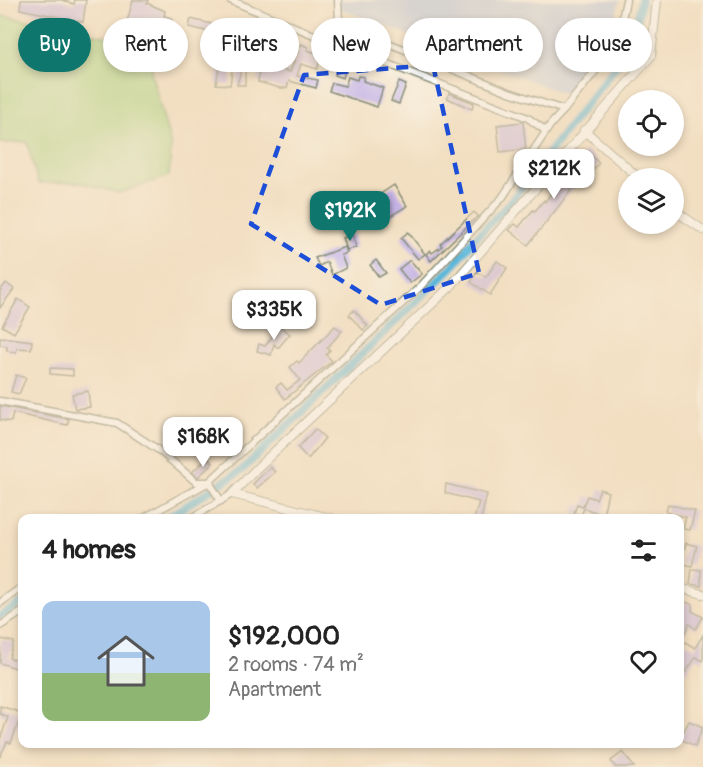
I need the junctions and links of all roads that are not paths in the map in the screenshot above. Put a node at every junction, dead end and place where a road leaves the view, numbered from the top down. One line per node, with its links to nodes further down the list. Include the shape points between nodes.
1 (230, 0): 7 (street, via 528,118)
2 (338, 0): 5 (street, via 339,23 509,92)
3 (626, 0): 5 (street, via 617,44)
4 (657, 0): 6 (street, via 651,56)
5 (564, 110): 7 (street)
6 (584, 130): 8 (street); 13 (street, via 450,287)
7 (546, 131): 12 (street, via 502,198 421,286)
8 (628, 168)
9 (684, 217): 10 (street)
10 (703, 230)
11 (0, 401): 12 (street, via 117,423 160,451 196,482)
12 (209, 482): 14 (street); 15 (street)
13 (232, 495): 14 (street); 17 (street)
14 (221, 501): 16 (street)
15 (151, 514)
16 (199, 514)
17 (313, 514)
18 (18, 590): 21 (street)
19 (684, 590): 20 (street)
20 (701, 596)
21 (0, 603)
22 (18, 615): 23 (street)
23 (0, 626)

